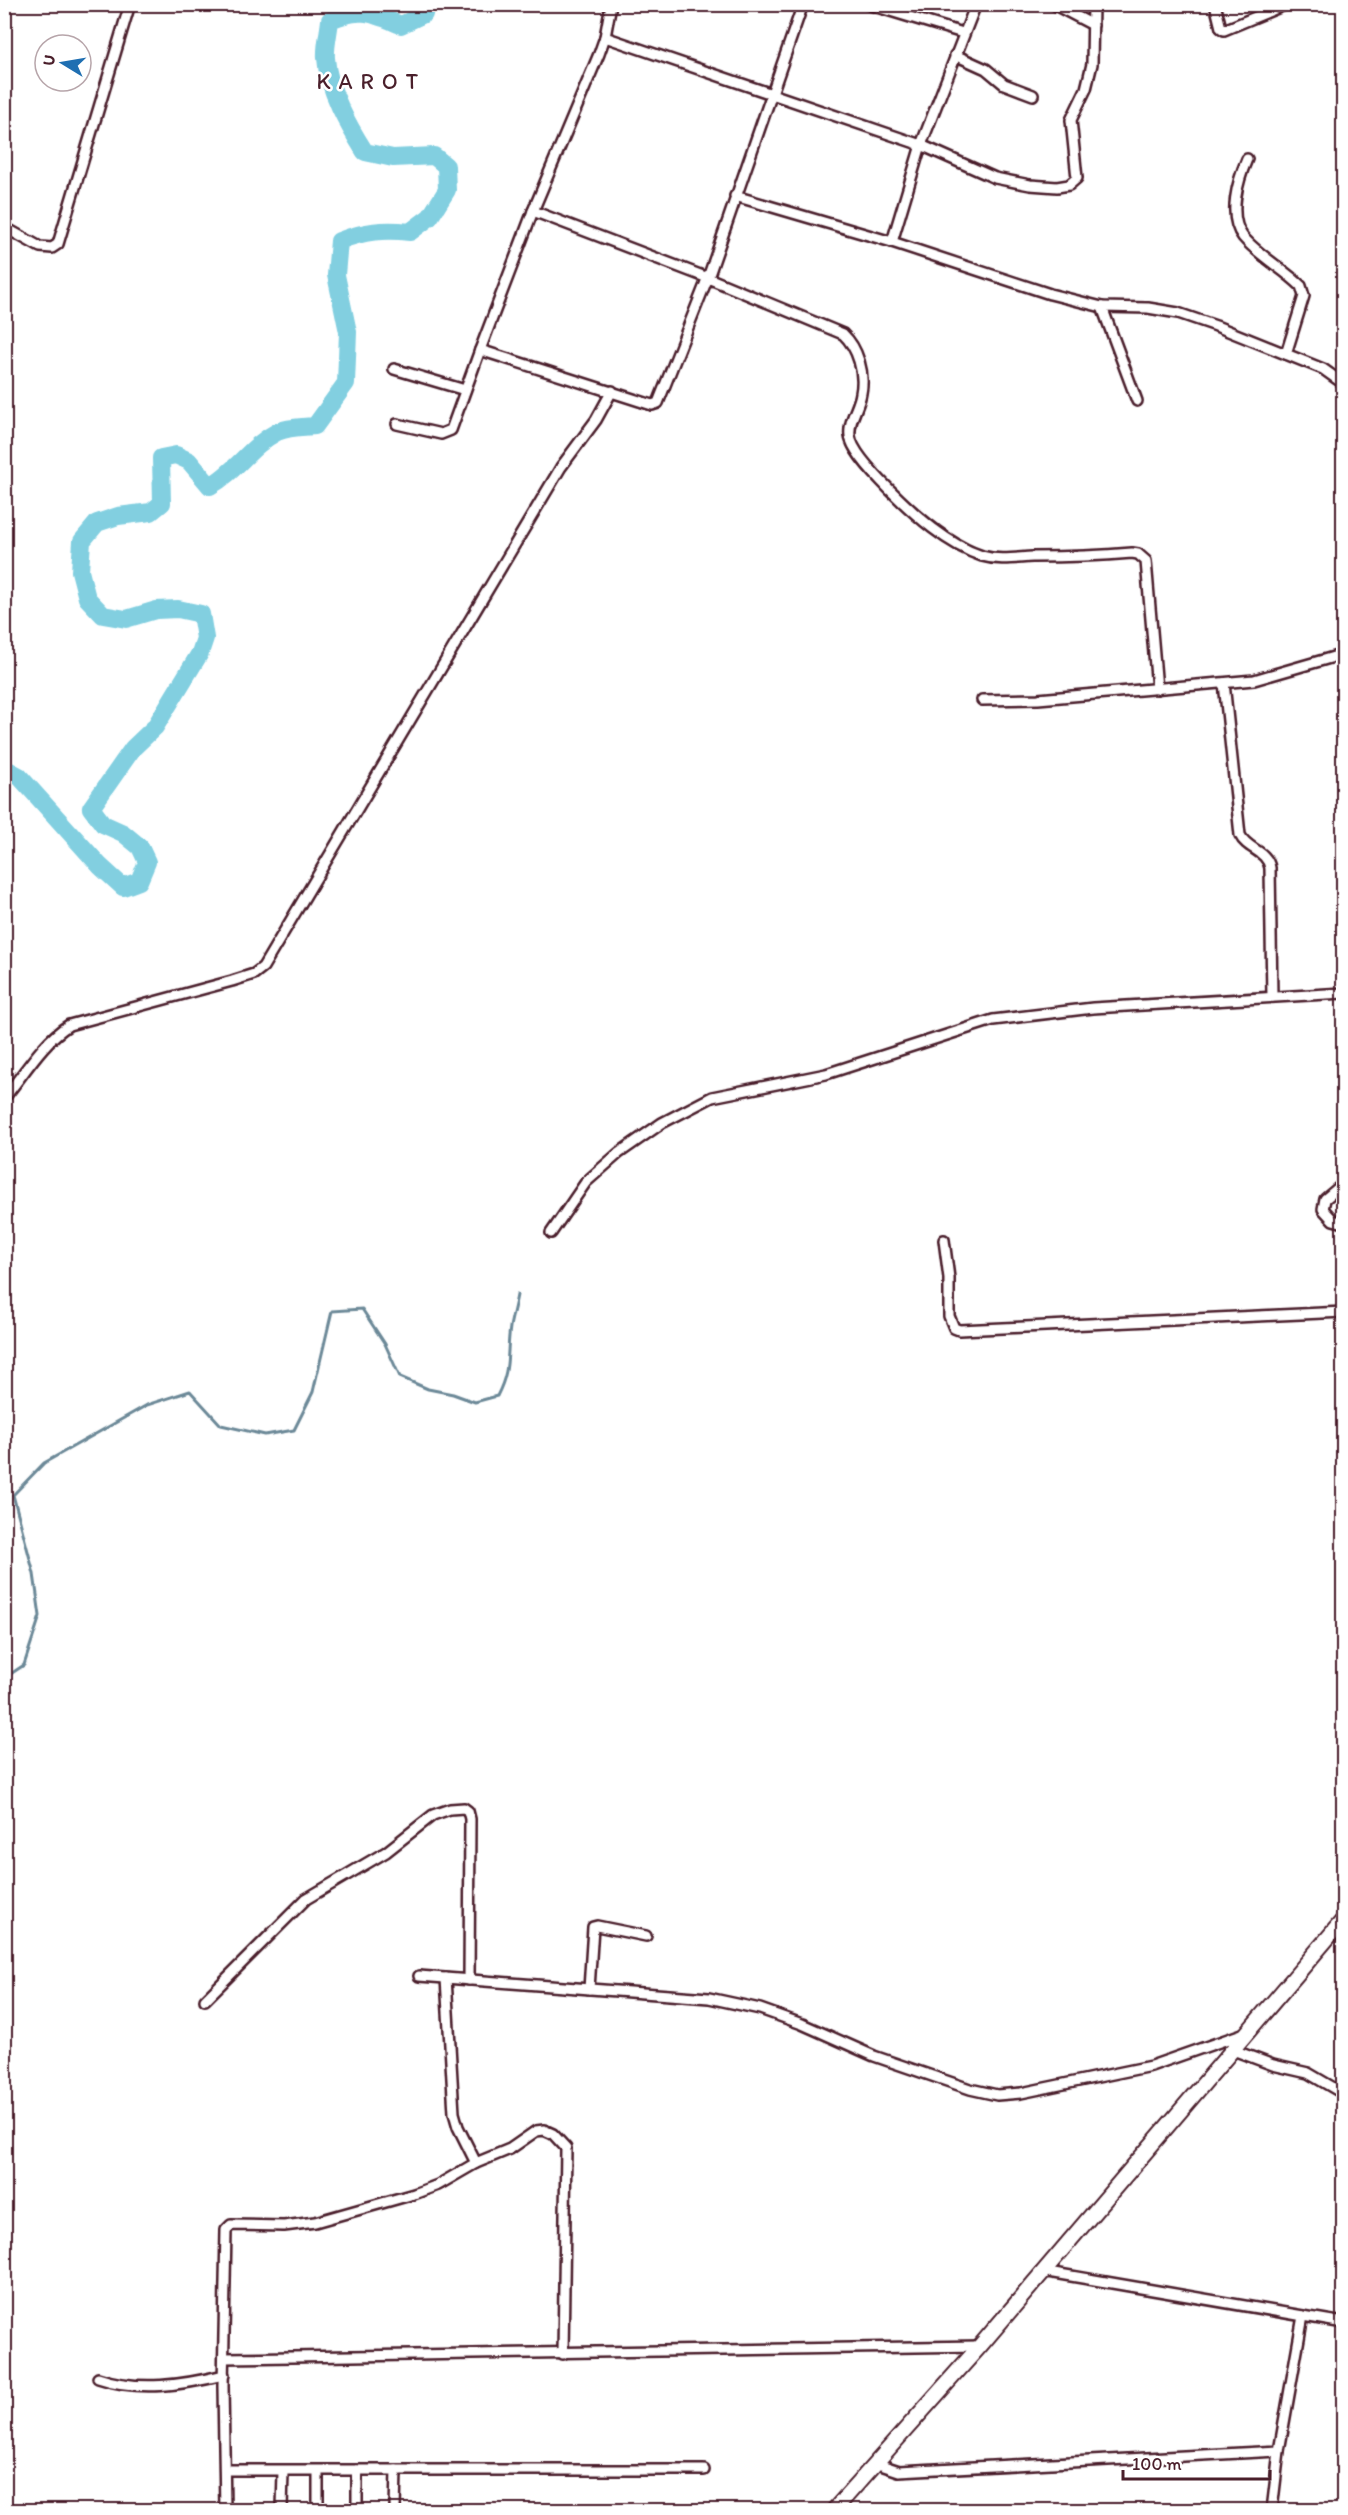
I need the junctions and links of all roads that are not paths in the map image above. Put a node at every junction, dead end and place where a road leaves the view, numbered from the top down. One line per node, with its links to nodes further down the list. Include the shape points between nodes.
1 (130, 4): 21 (street, via 58,244 46,249)
2 (610, 4): 13 (street)
3 (804, 4): 15 (street)
4 (867, 4): 12 (street)
5 (976, 4): 12 (street)
6 (1053, 4): 11 (street)
7 (1093, 4): 11 (street)
8 (1215, 4): 10 (street, via 1224,30)
9 (1287, 4): 10 (street)
10 (1262, 8)
11 (1092, 25): 17 (street, via 1089,78 1071,120 1077,171 1074,182 1057,187 1011,183)
12 (963, 33): 14 (street)
13 (605, 37): 15 (street); 20 (street)
14 (955, 55): 16 (street, via 986,69 1004,84); 17 (street)
15 (771, 95): 17 (street); 19 (street)
16 (1033, 95)
17 (921, 145): 22 (street)
18 (1247, 159): 26 (street, via 1236,195 1239,230 1301,286 1304,296)
19 (735, 196): 22 (street); 23 (street)
20 (533, 211): 23 (street); 25 (street)
21 (4, 227)
22 (892, 242): 24 (street)
23 (708, 278): 30 (street, via 658,402 652,405); 35 (street, via 843,334 853,343 862,392 850,423 850,440 881,481 919,519 970,551 991,558 1132,553 1141,556 1146,561)
24 (1102, 307): 26 (street, via 1178,313); 31 (street)
25 (480, 350): 29 (street); 30 (street)
26 (1286, 354): 28 (street, via 1323,369)
27 (394, 369): 29 (street)
28 (1344, 384)
29 (465, 390): 32 (street, via 454,424 446,434)
30 (612, 391): 39 (street, via 561,467 263,967 232,981 69,1025)
31 (1137, 401)
32 (397, 424)
33 (1344, 654): 34 (street, via 1254,680)
34 (1224, 683): 35 (street); 38 (street, via 1240,835 1269,861)
35 (1157, 689): 36 (street)
36 (982, 700)
37 (1344, 993): 38 (street)
38 (1272, 997): 42 (street, via 1093,1008 993,1020 825,1074 712,1097 662,1123 619,1153 586,1182)
39 (4, 1098)
40 (1344, 1183): 41 (street, via 1325,1198 1323,1209 1333,1220)
41 (1344, 1223)
42 (551, 1233)
43 (944, 1240): 44 (street, via 949,1316 959,1330)
44 (1344, 1312)
45 (1344, 1919): 52 (highway)
46 (646, 1936): 50 (street, via 593,1928)
47 (419, 1976): 48 (street)
48 (446, 1978): 49 (street); 55 (street, via 454,2113)
49 (469, 1980): 50 (street); 51 (street, via 470,1819 464,1808 428,1818 386,1852 306,1899)
50 (588, 1989): 52 (street, via 709,1998 760,2009 874,2056 997,2095 1151,2066)
51 (205, 2000)
52 (1248, 2032): 53 (highway)
53 (1233, 2050): 54 (street, via 1308,2073); 56 (highway)
54 (1344, 2094)
55 (475, 2160): 60 (street, via 510,2149 544,2130 566,2148); 61 (street, via 459,2174 422,2191 315,2222 229,2226)
56 (1041, 2271): 57 (street); 59 (highway)
57 (1303, 2316): 58 (street); 64 (street)
58 (1344, 2323)
59 (980, 2346): 60 (street); 65 (highway)
60 (563, 2354): 61 (street)
61 (224, 2358): 62 (street)
62 (224, 2375): 63 (street, via 174,2386 122,2384); 66 (street)
63 (98, 2378)
64 (1279, 2451): 65 (street, via 899,2471); 78 (street)
65 (875, 2463): 77 (highway)
66 (225, 2470): 70 (street); 72 (street)
67 (357, 2470): 68 (street); 71 (street); 75 (street)
68 (396, 2470): 69 (street); 76 (street)
69 (704, 2470)
70 (283, 2471): 71 (street); 73 (street)
71 (318, 2471): 74 (street)
72 (225, 2511)
73 (282, 2511)
74 (318, 2511)
75 (357, 2511)
76 (395, 2511)
77 (834, 2511)
78 (1272, 2511)

